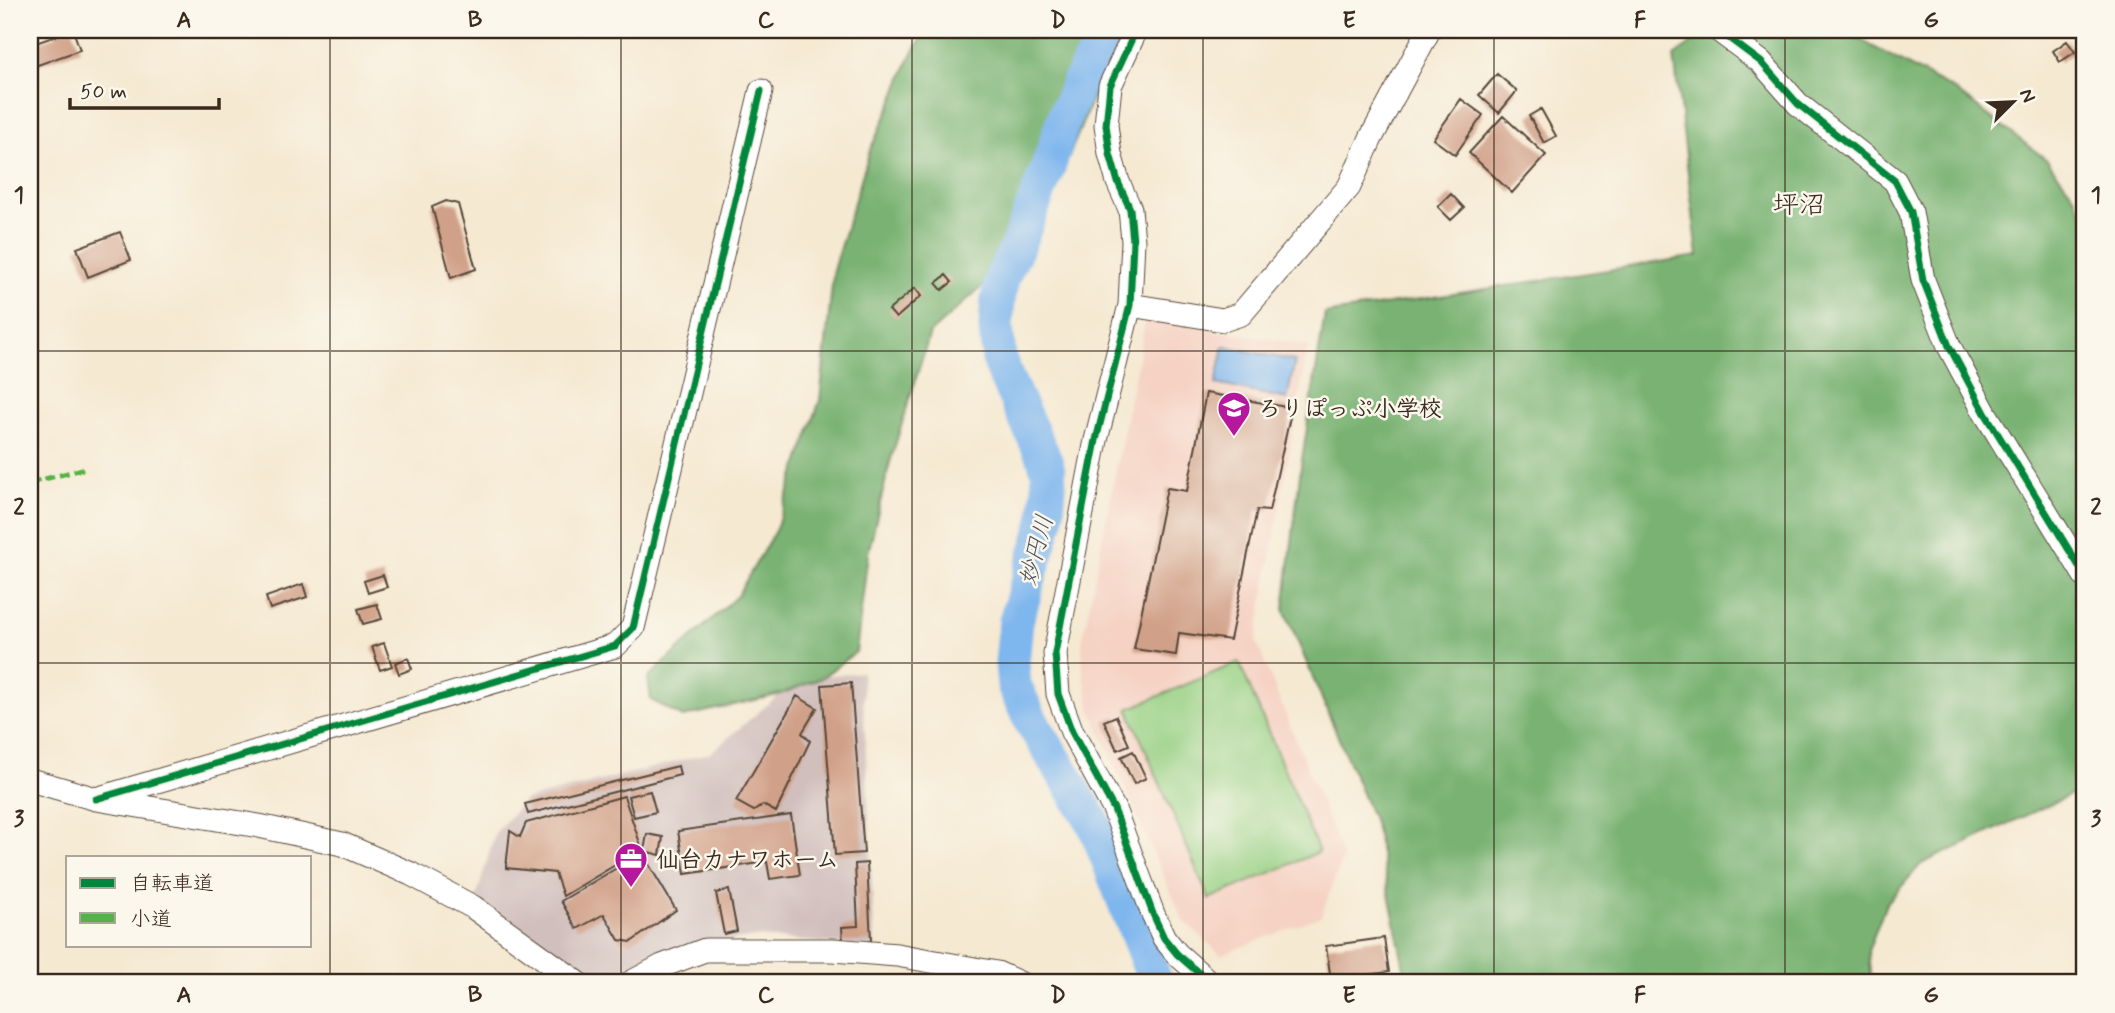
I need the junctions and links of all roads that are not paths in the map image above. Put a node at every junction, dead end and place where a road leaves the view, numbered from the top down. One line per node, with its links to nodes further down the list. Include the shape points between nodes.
1 (1136, 30): 5 (street, via 1110,86 1106,125 1110,154 1130,209)
2 (1429, 30): 5 (street, via 1349,187 1241,314 1223,320)
3 (1724, 30): 6 (street, via 1761,62 1798,104 1895,181 1911,212 1923,280 1949,346 1984,413)
4 (761, 92): 8 (street, via 633,628 615,646)
5 (1129, 304): 12 (street, via 1096,440 1055,653 1058,694 1072,732 1114,810 1164,938)
6 (2085, 576)
7 (30, 780): 8 (street)
8 (96, 799): 9 (street, via 342,844 473,907)
9 (578, 983)
10 (630, 983): 11 (street, via 705,950 833,950 897,954 997,973)
11 (1019, 983)
12 (1210, 983)

